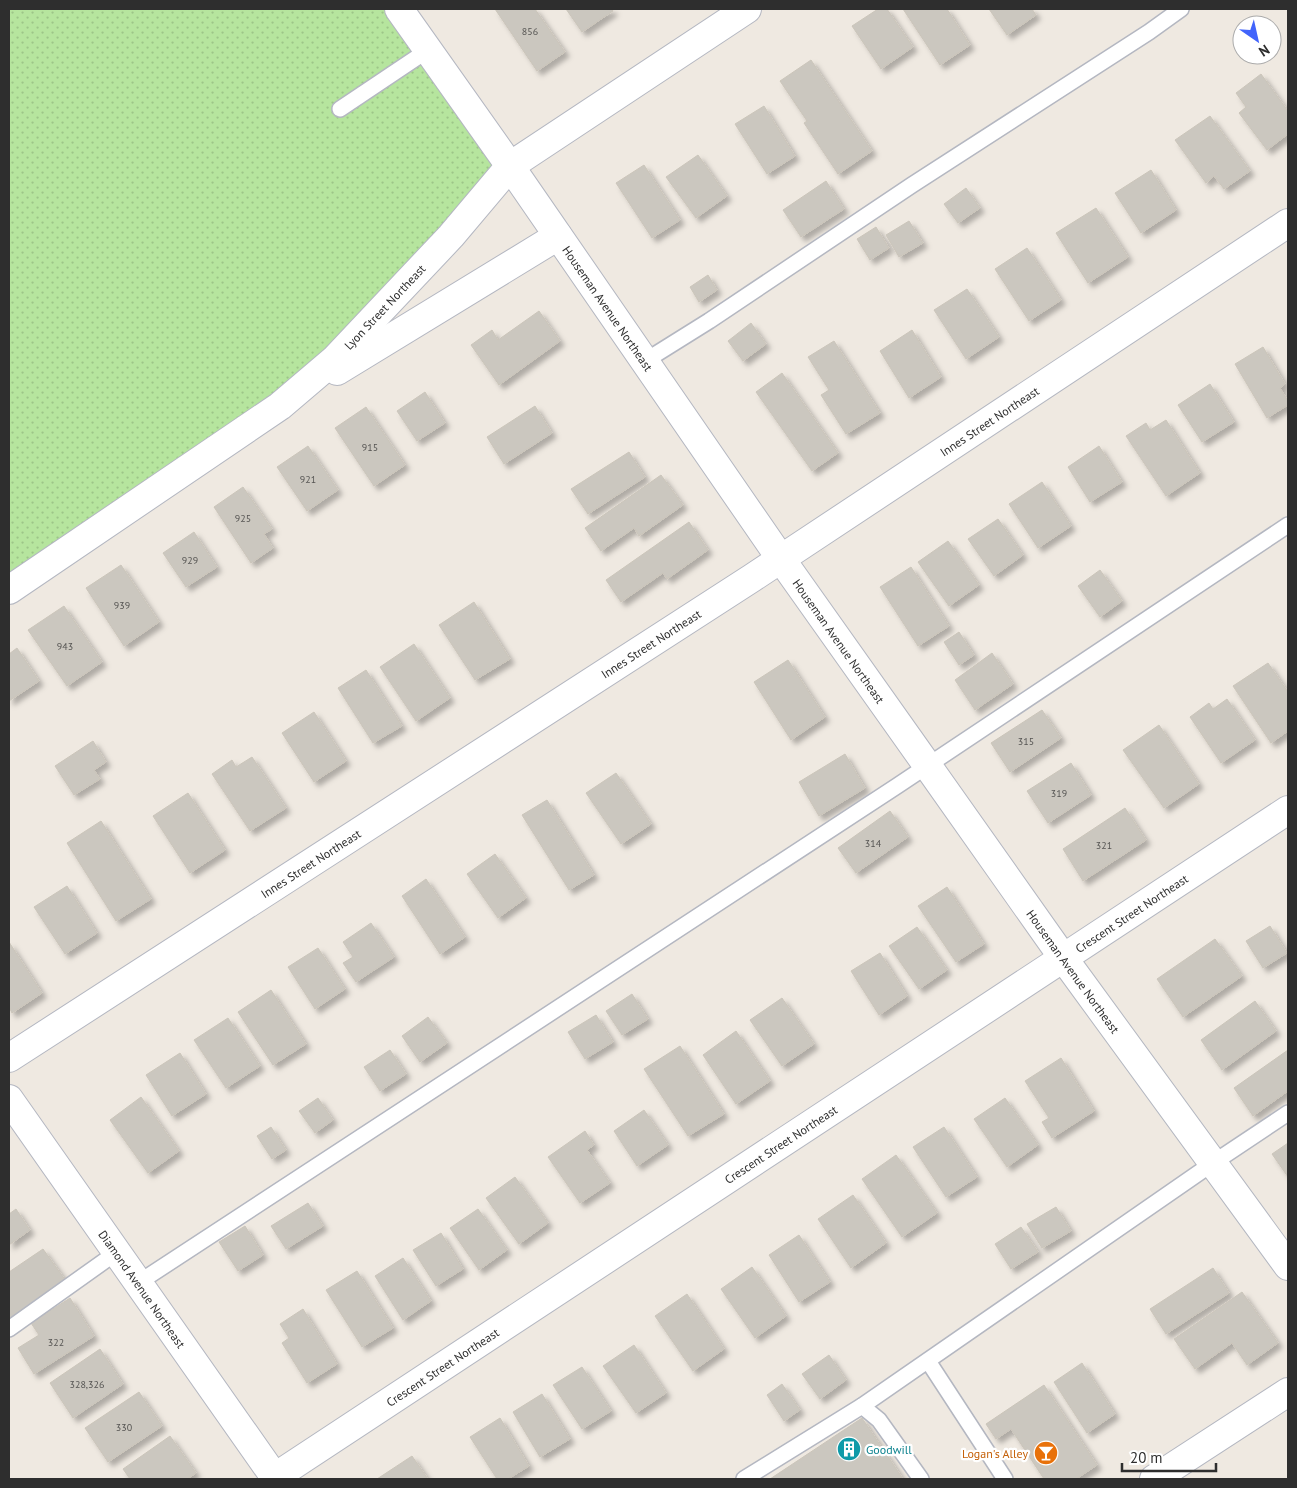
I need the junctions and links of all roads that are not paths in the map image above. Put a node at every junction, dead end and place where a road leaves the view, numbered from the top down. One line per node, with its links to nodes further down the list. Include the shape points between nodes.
1 (399, 9): 4 (street, Houseman Avenue Northeast)
2 (747, 9): 6 (street, Lyon Street Northeast)
3 (1181, 9): 9 (lane)
4 (428, 50): 5 (lane); 6 (street, Houseman Avenue Northeast)
5 (340, 109)
6 (510, 166): 8 (street, Houseman Avenue Northeast); 10 (street, Lyon Street Northeast, via 451,236 334,360)
7 (1288, 223): 12 (street, Innes Street Northeast)
8 (558, 236): 9 (street, Houseman Avenue Northeast); 10 (street)
9 (645, 361): 12 (street, Houseman Avenue Northeast)
10 (280, 406): 13 (street, Lyon Street Northeast)
11 (1288, 525): 14 (lane)
12 (781, 559): 14 (street, Houseman Avenue Northeast); 17 (street, Innes Street Northeast)
13 (9, 590)
14 (927, 765): 16 (street, Houseman Avenue Northeast); 23 (lane)
15 (1288, 810): 16 (street, Crescent Street Northeast)
16 (1064, 959): 20 (street, Houseman Avenue Northeast); 28 (street, Crescent Street Northeast)
17 (9, 1058)
18 (9, 1099): 21 (street, Diamond Avenue Northeast)
19 (1288, 1113): 20 (lane)
20 (1213, 1163): 22 (street, Houseman Avenue Northeast); 25 (lane)
21 (116, 1252): 23 (street, Diamond Avenue Northeast); 24 (lane)
22 (1287, 1263)
23 (138, 1283): 28 (street, Diamond Avenue Northeast)
24 (9, 1329)
25 (928, 1361): 27 (lane); 31 (lane)
26 (1288, 1392): 32 (street)
27 (862, 1406): 29 (lane); 30 (lane, via 879,1420)
28 (274, 1479)
29 (744, 1479)
30 (921, 1479)
31 (1005, 1479)
32 (1154, 1479)

